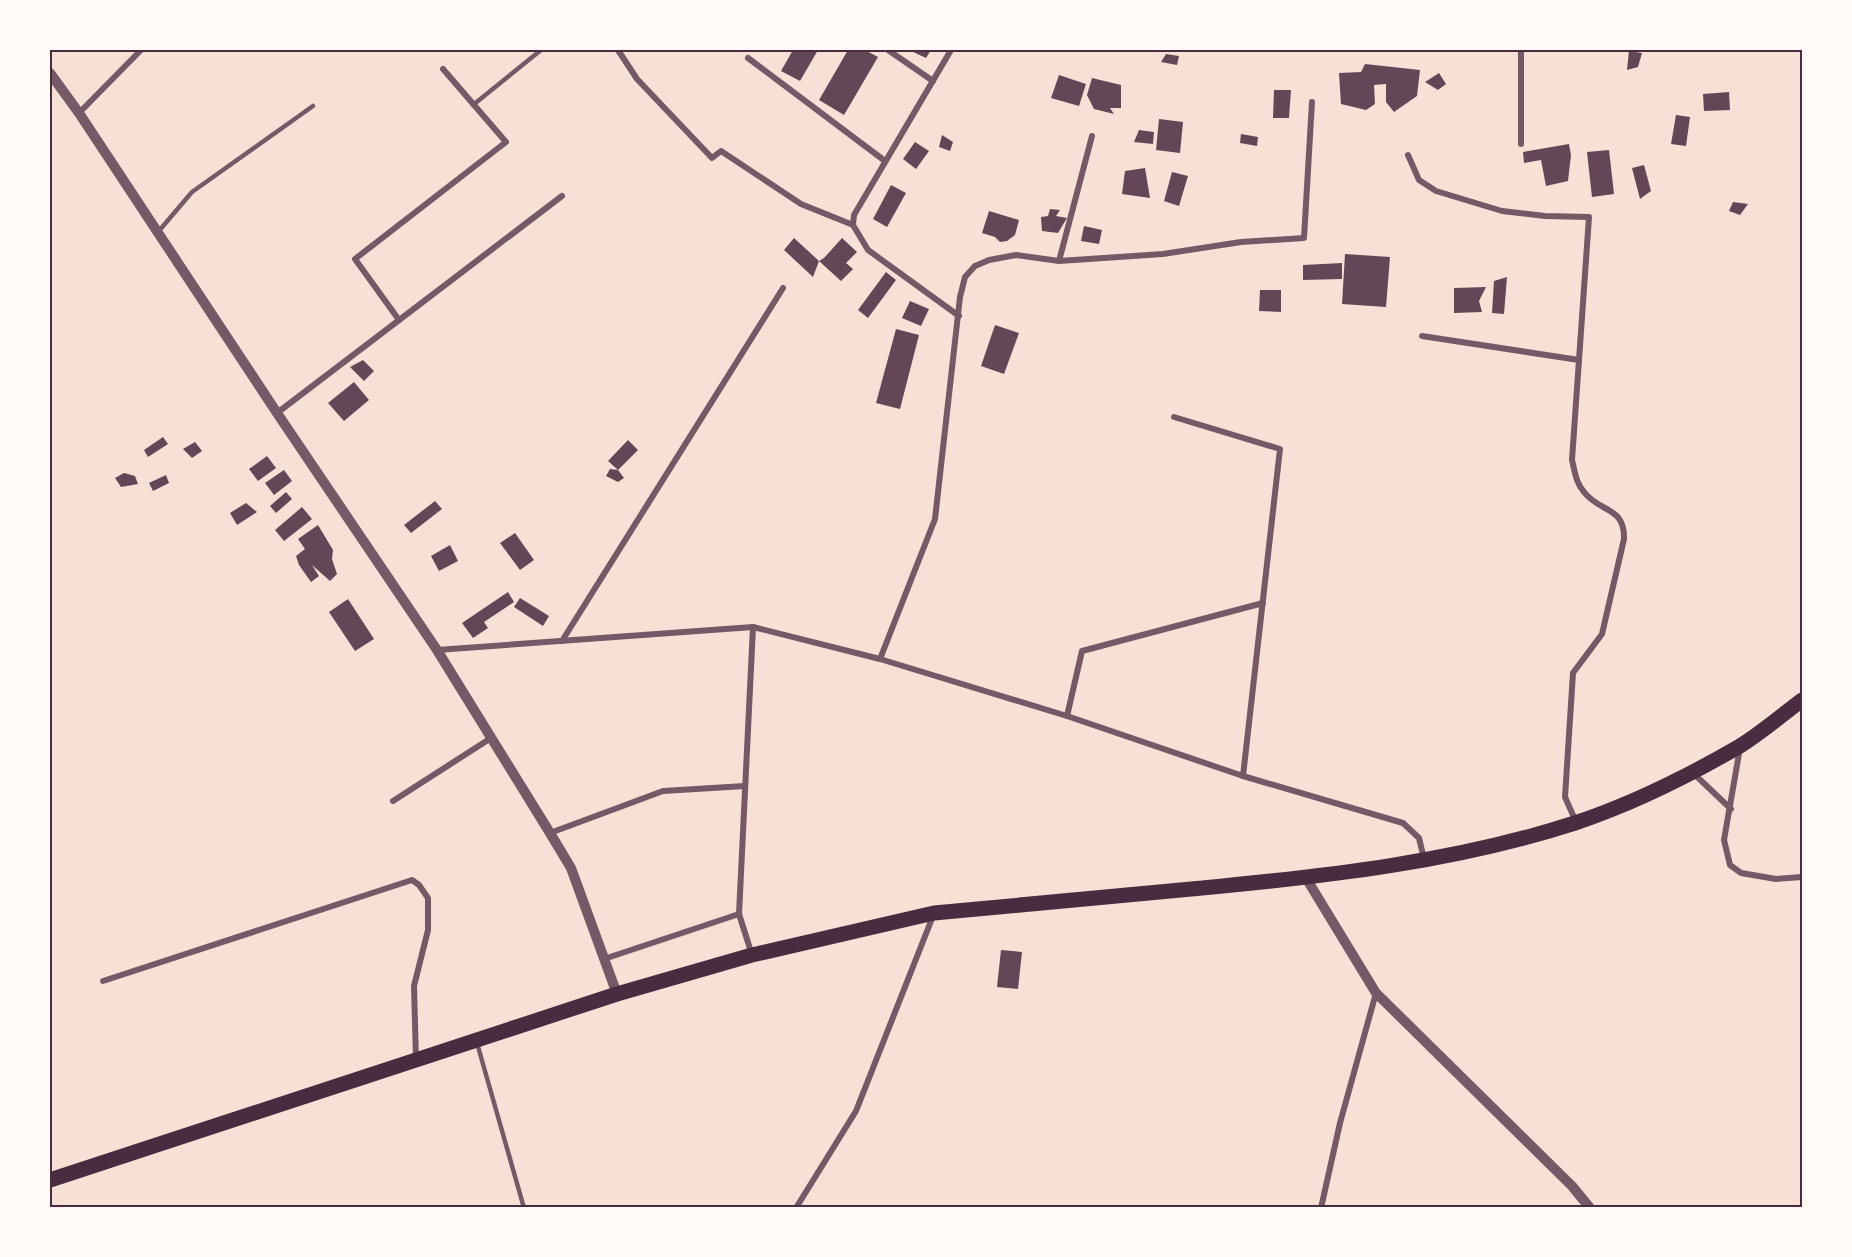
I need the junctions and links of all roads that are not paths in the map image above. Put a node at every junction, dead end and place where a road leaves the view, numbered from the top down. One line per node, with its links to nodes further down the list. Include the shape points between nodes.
1 (141, 50): 14 (street)
2 (541, 50): 12 (lane)
3 (618, 50): 20 (street, via 637,79 712,158 721,151 801,204)
4 (888, 50): 10 (street)
5 (951, 50): 10 (street)
6 (1521, 50): 16 (street)
7 (748, 58): 18 (street)
8 (443, 69): 12 (street)
9 (50, 73): 14 (street)
10 (933, 81): 18 (street)
11 (1312, 102): 22 (street, via 1304,238)
12 (473, 105): 25 (street, via 506,142 355,259)
13 (313, 106): 21 (lane, via 192,192)
14 (79, 113): 21 (street)
15 (1092, 136): 22 (street)
16 (1521, 144)
17 (1408, 155): 27 (street, via 1419,180 1436,191 1502,211 1589,217)
18 (885, 161): 20 (street, via 854,215)
19 (562, 196): 25 (street)
20 (853, 225): 24 (street, via 868,250)
21 (158, 233): 28 (street)
22 (1059, 261): 24 (street, via 1016,255 975,266 965,278)
23 (783, 288): 32 (street)
24 (958, 316): 34 (street, via 935,519)
25 (399, 320): 28 (street)
26 (1422, 336): 27 (street)
27 (1579, 360): 44 (street, via 1572,460 1576,477 1589,498 1621,519 1625,526 1602,634 1573,673 1565,797)
28 (277, 413): 33 (street)
29 (1174, 417): 30 (street, via 1280,449)
30 (1263, 603): 36 (street, via 1082,651); 40 (street)
31 (753, 627): 32 (street); 34 (street); 41 (street)
32 (562, 641): 33 (street)
33 (437, 650): 37 (street)
34 (880, 659): 36 (street)
35 (1803, 700): 38 (main road)
36 (1067, 716): 40 (street)
37 (491, 738): 42 (street); 45 (street)
38 (1741, 745): 39 (main road); 43 (street)
39 (1692, 772): 43 (street); 44 (main road)
40 (1243, 776): 46 (street, via 1403,823 1419,838)
41 (745, 786): 45 (street, via 663,791); 50 (street)
42 (393, 801)
43 (1731, 809): 47 (street, via 1724,840 1730,864 1741,873 1776,879)
44 (1576, 823): 46 (main road, via 1501,845)
45 (550, 833): 52 (street, via 571,868)
46 (1424, 860): 48 (main road)
47 (1803, 877)
48 (1306, 878): 49 (main road); 54 (street)
49 (934, 913): 51 (main road); 60 (street, via 856,1110)
50 (739, 914): 51 (street); 52 (street)
51 (752, 955): 55 (main road)
52 (604, 959): 55 (street)
53 (103, 981): 57 (street, via 412,880 428,898 428,930 414,986)
54 (1376, 993): 61 (street); 62 (street, via 1572,1185)
55 (616, 994): 56 (main road)
56 (476, 1040): 57 (main road); 59 (lane)
57 (416, 1060): 58 (main road)
58 (50, 1180)
59 (524, 1208)
60 (796, 1208)
61 (1321, 1208)
62 (1590, 1208)

